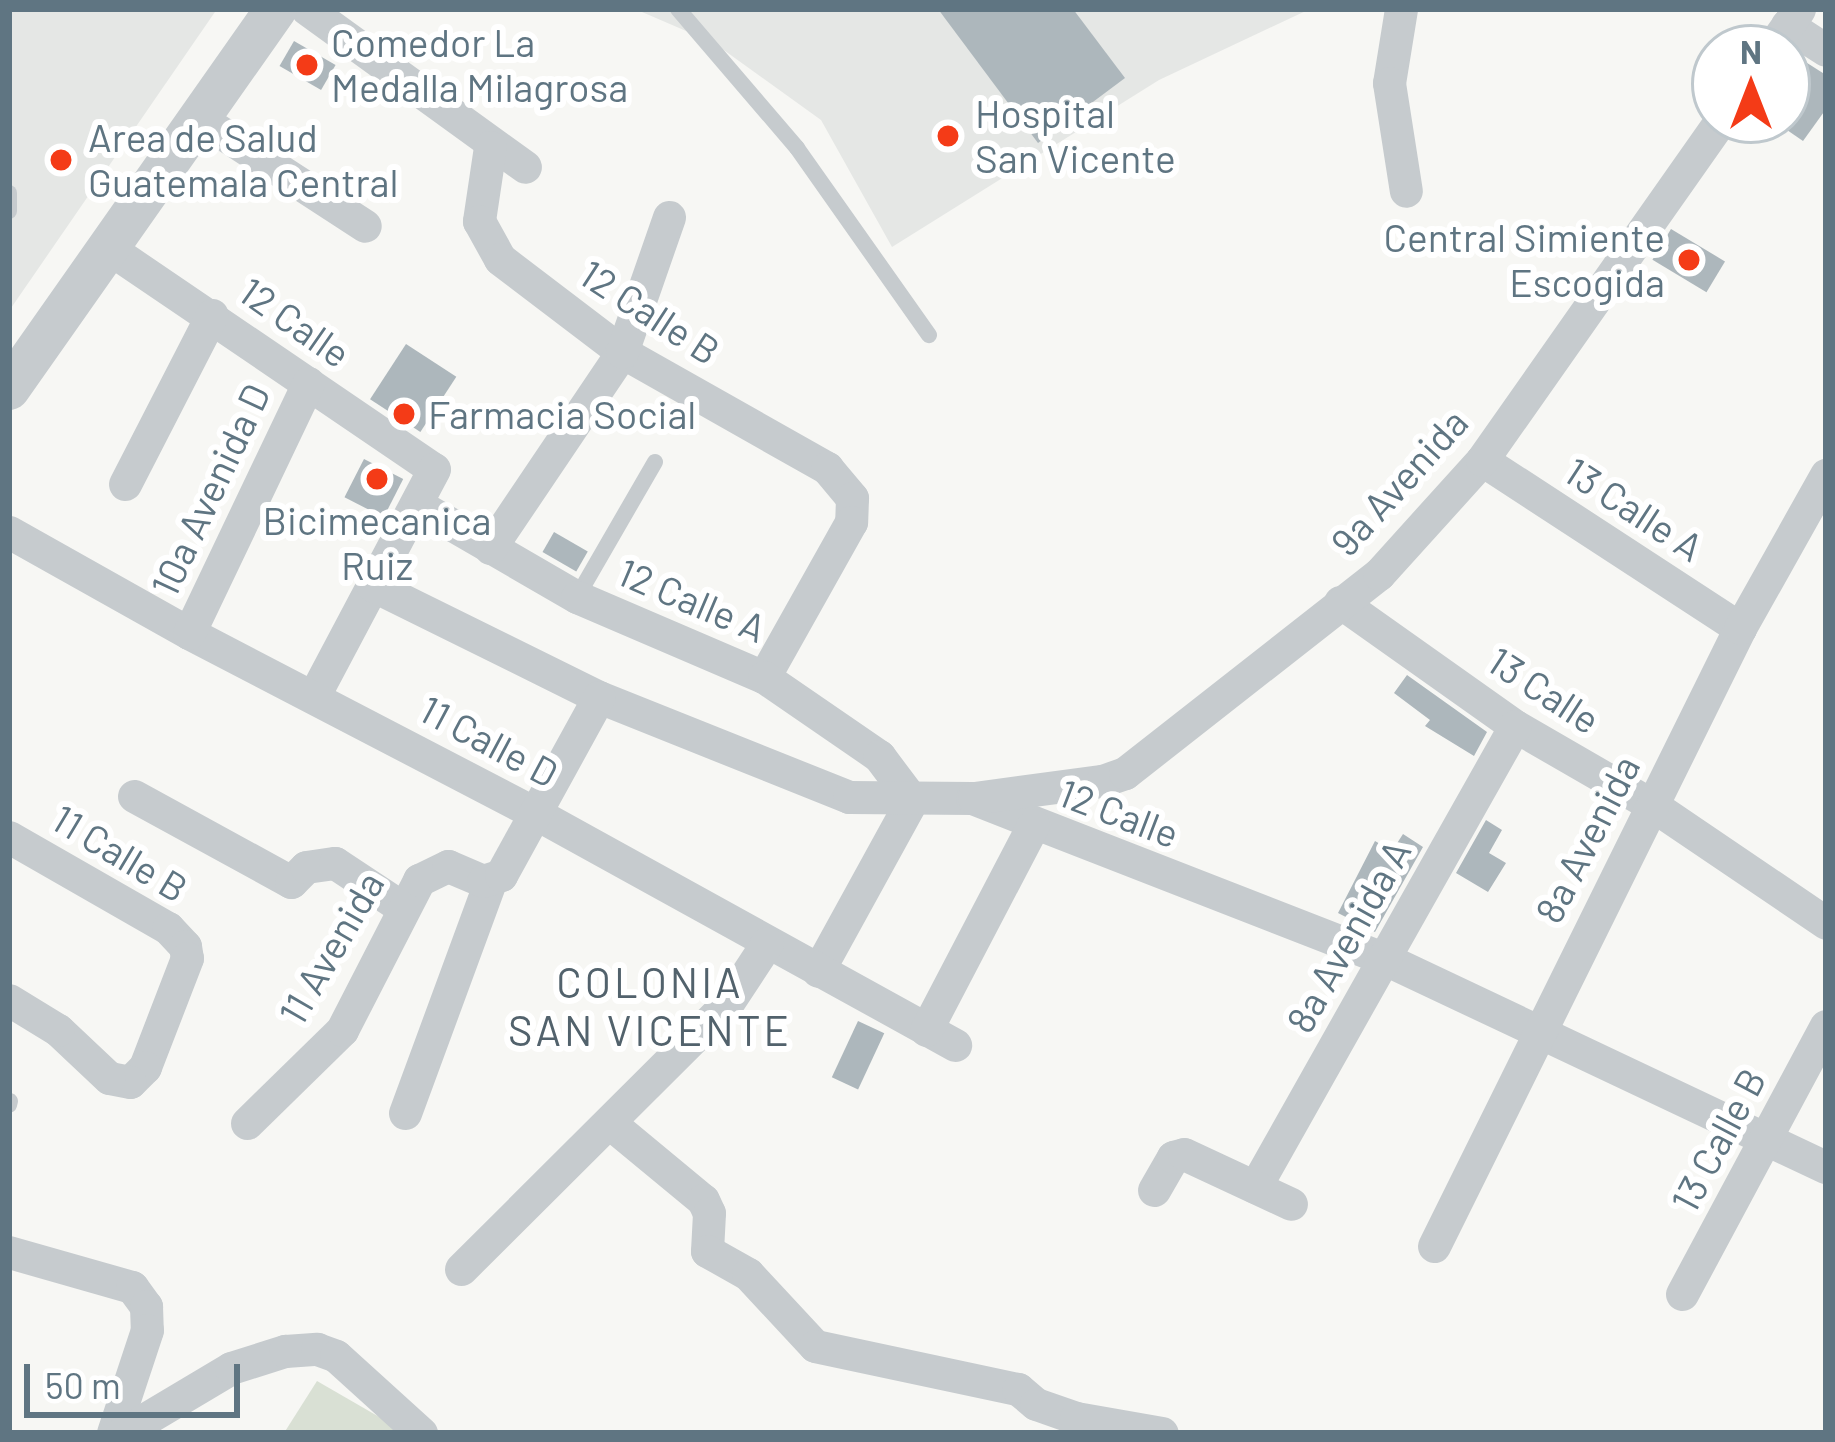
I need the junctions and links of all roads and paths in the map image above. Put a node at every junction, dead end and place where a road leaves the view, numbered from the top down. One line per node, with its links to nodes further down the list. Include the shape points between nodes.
1 (276, 9): 5 (street)
2 (307, 9): 7 (street)
3 (678, 9): 16 (lane, via 797,148)
4 (1405, 16): 9 (street, via 1389,83)
5 (202, 120): 13 (street); 14 (street)
6 (1703, 144): 20 (street, 9a Avenida)
7 (490, 147): 8 (street); 17 (street, 12 Calle B, via 479,200 486,238 500,259)
8 (525, 167)
9 (1406, 191)
10 (9, 194): 11 (lane)
11 (9, 211)
12 (669, 217): 17 (street)
13 (365, 226)
14 (106, 247): 15 (street, 12 Calle); 19 (street)
15 (212, 315): 18 (street, 12 Calle); 23 (street)
16 (929, 335)
17 (622, 352): 26 (street); 32 (street, 12 Calle B, via 827,468 853,498 851,522)
18 (308, 383): 24 (street, 12 Calle, via 434,469); 31 (street, 10a Avenida D)
19 (9, 389)
20 (1482, 460): 29 (street, 9a Avenida, via 1379,574); 30 (street, 13 Calle A)
21 (655, 462): 28 (lane)
22 (1826, 476): 30 (street, 8a Avenida)
23 (125, 484)
24 (418, 505): 26 (street, 12 Calle A); 27 (street)
25 (9, 532): 31 (street, 11 Calle D)
26 (490, 548): 28 (street, 12 Calle A)
27 (373, 585): 33 (street); 34 (street, 12 Calle)
28 (577, 596): 32 (street, 12 Calle A)
29 (1340, 602): 35 (street, 13 Calle); 37 (street, 9a Avenida, via 1125,773)
30 (1740, 628): 39 (street, 8a Avenida)
31 (189, 633): 33 (street, 11 Calle D)
32 (764, 677): 38 (street, 12 Calle A, via 879,756)
33 (315, 694): 40 (street, 11 Calle D)
34 (599, 697): 38 (street, 12 Calle, via 849,797); 40 (street)
35 (1515, 726): 39 (street, 13 Calle); 47 (street, 8a Avenida A)
36 (134, 796): 44 (street, via 291,882 306,867 335,863)
37 (972, 798): 38 (street, 12 Calle); 41 (street, 12 Calle)
38 (912, 800): 48 (street)
39 (1652, 806): 45 (street, 13 Calle); 51 (street, 8a Avenida)
40 (535, 813): 43 (street); 46 (street, 11 Calle D)
41 (1033, 825): 47 (street, 12 Calle); 48 (street, 11 Calle D, via 940,1037)
42 (9, 836): 49 (street, 11 Calle B, via 168,928 185,946 185,971 145,1067 130,1082 110,1078 58,1030)
43 (490, 882): 44 (street, 11 Avenida, via 436,867); 52 (street)
44 (403, 908): 53 (street, 11 Avenida, via 342,1030)
45 (1826, 923)
46 (766, 943): 48 (street, 11 Calle D); 54 (street, via 727,1004)
47 (1383, 958): 51 (street, 12 Calle); 57 (street, 8a Avenida A)
48 (818, 971)
49 (9, 1000)
50 (1826, 1026): 55 (street, 13 Calle B)
51 (1536, 1034): 55 (street, 12 Calle); 60 (street, 8a Avenida)
52 (405, 1113)
53 (247, 1123)
54 (611, 1124): 62 (street); 66 (street, via 708,1206 707,1251 748,1274 815,1346 1018,1389 1076,1418)
55 (1767, 1140): 56 (street, 12 Calle); 63 (street, 13 Calle B)
56 (1826, 1167)
57 (1255, 1187): 58 (street, via 1184,1154 1173,1157); 59 (street)
58 (1154, 1190)
59 (1292, 1204)
60 (1434, 1246)
61 (9, 1252): 64 (street, via 132,1287 146,1306 147,1330)
62 (461, 1269)
63 (1682, 1294)
64 (118, 1433): 65 (street, via 231,1368 317,1349 336,1356)
65 (422, 1433)
66 (1162, 1433)

